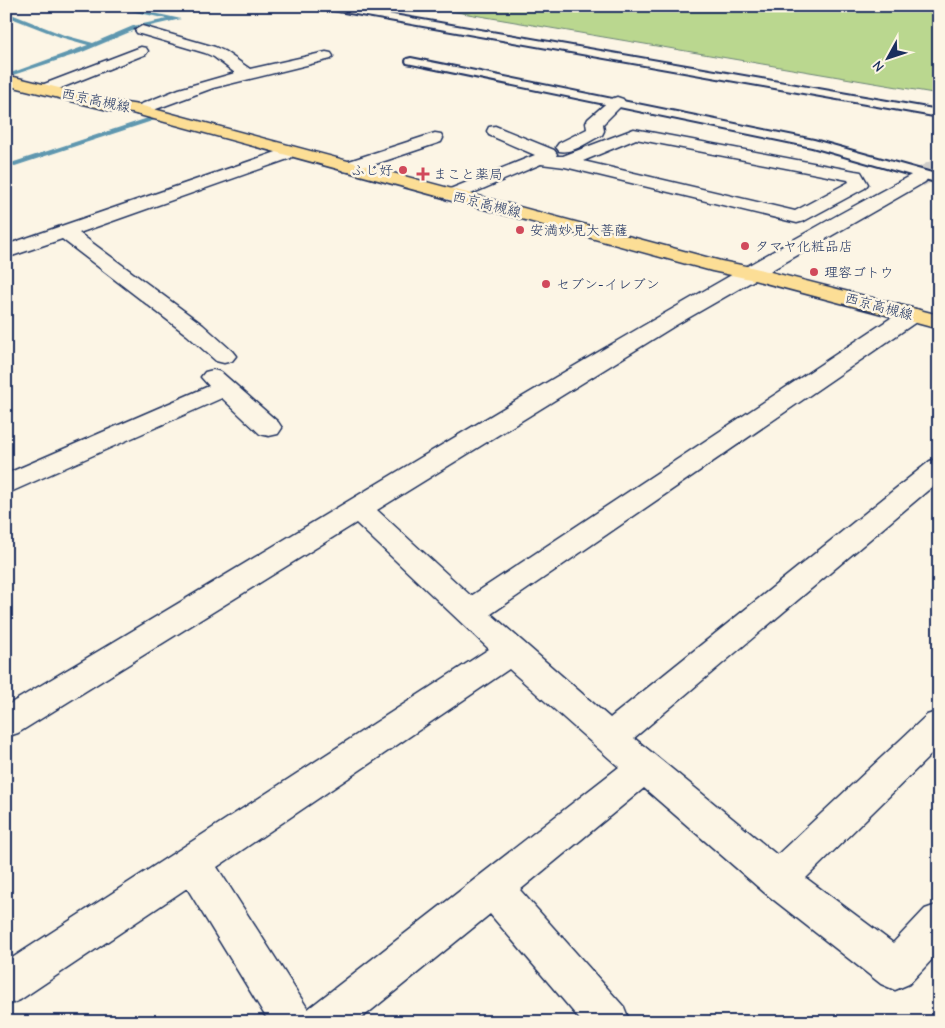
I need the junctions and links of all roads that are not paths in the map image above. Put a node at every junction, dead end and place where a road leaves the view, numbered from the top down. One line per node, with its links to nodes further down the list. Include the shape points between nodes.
1 (142, 30): 5 (street, via 219,54)
2 (141, 51): 7 (street)
3 (411, 61): 9 (lane)
4 (316, 62): 5 (street)
5 (241, 77): 8 (street); 10 (street, via 202,86)
6 (6, 80): 7 (main road, 西京高槻線)
7 (45, 89): 10 (main road, 西京高槻線)
8 (255, 90)
9 (617, 102): 14 (street, via 594,123 596,131); 18 (lane, via 814,144)
10 (140, 110): 16 (main road, 西京高槻線)
11 (495, 131): 14 (street)
12 (435, 138): 16 (street)
13 (285, 154): 20 (street)
14 (544, 156): 15 (street); 19 (street)
15 (565, 162): 15 (street, via 797,217 859,184 855,176 634,134)
16 (349, 168): 19 (main road, 西京高槻線)
17 (919, 178): 22 (street)
18 (939, 179)
19 (452, 195): 22 (main road, 西京高槻線)
20 (64, 232): 21 (street); 25 (street, via 195,330)
21 (6, 252)
22 (751, 273): 23 (main road, 西京高槻線); 29 (street)
23 (911, 315): 24 (main road, 西京高槻線); 30 (street)
24 (939, 322)
25 (221, 374): 26 (street); 28 (street)
26 (270, 428)
27 (939, 467): 34 (street)
28 (6, 485)
29 (357, 508): 30 (street); 32 (street)
30 (470, 612): 31 (street)
31 (511, 651): 34 (street); 36 (street)
32 (6, 723)
33 (939, 725): 37 (street)
34 (610, 738): 35 (street)
35 (644, 767): 37 (street); 38 (street)
36 (192, 862): 40 (street); 41 (street)
37 (778, 880): 39 (street, via 895,970)
38 (493, 888): 42 (street); 43 (street)
39 (939, 923)
40 (6, 986)
41 (293, 1022)
42 (324, 1022)
43 (609, 1022)

